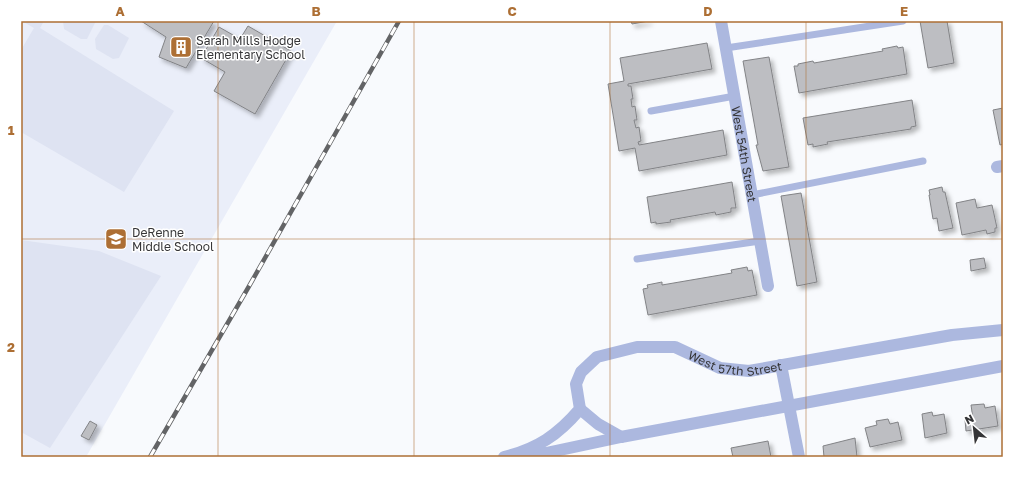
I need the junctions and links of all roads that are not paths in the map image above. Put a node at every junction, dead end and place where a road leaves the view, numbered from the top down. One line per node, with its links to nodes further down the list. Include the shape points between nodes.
1 (721, 21): 3 (street, West 54th Street)
2 (903, 21): 3 (lane)
3 (726, 48): 4 (street, West 54th Street)
4 (735, 96): 5 (lane); 7 (street, West 54th Street)
5 (651, 111)
6 (923, 161): 7 (lane)
7 (752, 195): 8 (street, West 54th Street)
8 (760, 241): 9 (lane); 10 (street, West 54th Street)
9 (636, 259)
10 (768, 286)
11 (1003, 330): 12 (street, West 57th Street, via 952,335)
12 (782, 365): 14 (street); 15 (street, West 57th Street, via 749,371 720,368 675,346 638,347 597,357 581,372 576,384)
13 (1003, 366): 14 (street)
14 (789, 405): 16 (street); 19 (street)
15 (580, 409): 16 (street, via 598,424); 17 (street, via 550,438)
16 (621, 437): 17 (street, via 546,453)
17 (528, 451): 18 (street)
18 (504, 457)
19 (799, 457)

